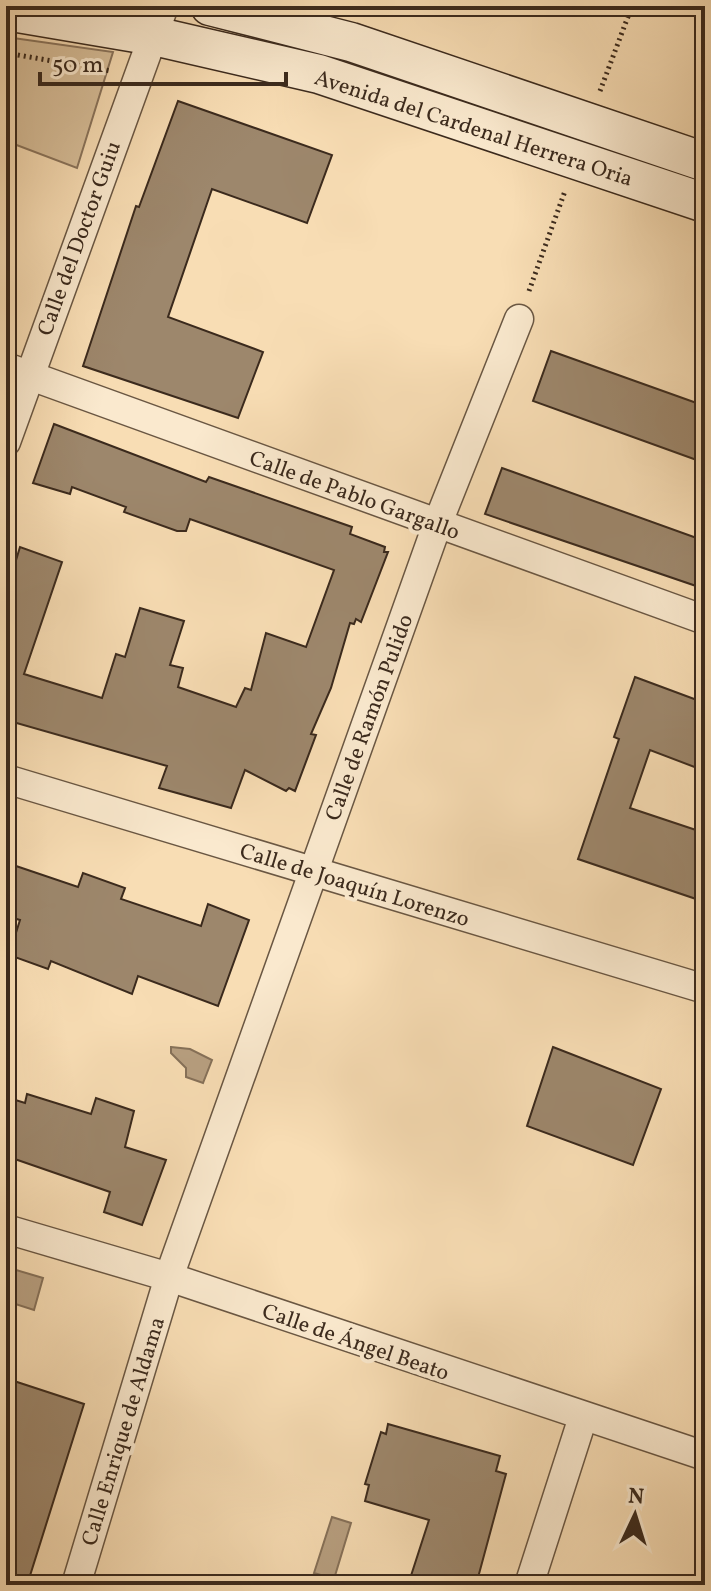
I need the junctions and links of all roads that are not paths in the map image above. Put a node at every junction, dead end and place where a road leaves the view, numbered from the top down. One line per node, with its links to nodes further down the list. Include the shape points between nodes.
1 (210, 6): 4 (main road, Avenida del Cardenal Herrera Oria, via 351,42)
2 (6, 11): 3 (main road, Avenida del Cardenal Herrera Oria)
3 (159, 21): 5 (main road, Avenida del Cardenal Herrera Oria); 7 (street, Calle del Doctor Guiu)
4 (705, 162)
5 (705, 203)
6 (519, 319): 9 (street, Calle de Ramón Pulido)
7 (17, 371): 8 (street, Calle del Doctor Guiu); 9 (street, Calle de Pablo Gargallo)
8 (6, 442)
9 (437, 525): 10 (street, Calle de Pablo Gargallo); 12 (street, Calle de Ramón Pulido)
10 (705, 620)
11 (6, 779): 12 (street, Calle de Joaquín Lorenzo)
12 (312, 871): 13 (street, Calle de Joaquín Lorenzo); 15 (street, Calle de Ramón Pulido)
13 (705, 989)
14 (6, 1229): 15 (street, Calle de Ángel Beato)
15 (169, 1277): 16 (street, Calle de Ángel Beato); 18 (street, Calle Enrique de Aldama)
16 (583, 1417): 17 (street, Calle de Ángel Beato); 19 (street)
17 (705, 1456)
18 (76, 1585)
19 (529, 1585)

